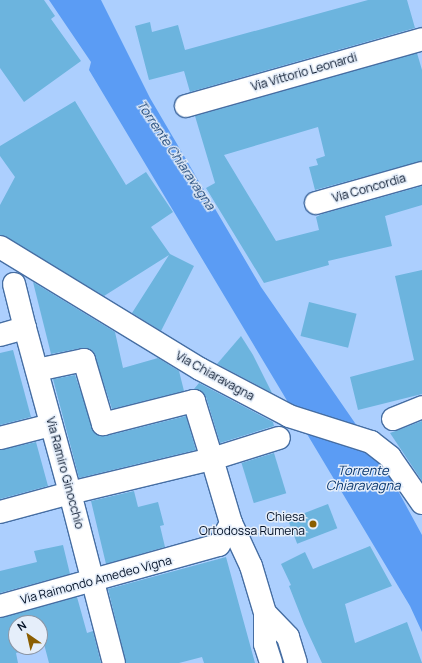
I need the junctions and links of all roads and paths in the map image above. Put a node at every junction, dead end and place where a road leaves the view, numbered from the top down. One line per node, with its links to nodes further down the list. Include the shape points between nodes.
1 (422, 39): 2 (street, Via Vittorio Leonardi)
2 (186, 106)
3 (422, 173): 4 (street, Via Concordia)
4 (316, 203)
5 (0, 247): 17 (street, Via Chiaravagna, via 200,369 289,416 378,446 390,457)
6 (14, 284): 7 (street, Via Ramiro Ginocchio)
7 (25, 328): 8 (street); 9 (street, Via Ramiro Ginocchio)
8 (0, 335)
9 (37, 370): 12 (street, Via Ramiro Ginocchio); 15 (street, via 84,360 103,424 194,401)
10 (422, 407): 11 (street)
11 (393, 419)
12 (51, 424): 13 (street); 16 (street, Via Ramiro Ginocchio)
13 (0, 438)
14 (278, 438): 15 (street)
15 (212, 459): 16 (street); 19 (street)
16 (70, 493): 18 (street); 22 (street, Via Ramiro Ginocchio)
17 (420, 496)
18 (0, 512)
19 (231, 523): 20 (street); 21 (street)
20 (219, 545): 21 (street, via 234,551); 22 (street, Via Raimondo Amedeo Vigna)
21 (251, 566): 24 (street)
22 (93, 581): 23 (street, Via Raimondo Amedeo Vigna); 25 (street, Via Ramiro Ginocchio)
23 (0, 606)
24 (265, 613): 26 (street, via 265,644); 27 (street, via 288,637)
25 (114, 663)
26 (271, 663)
27 (296, 663)

